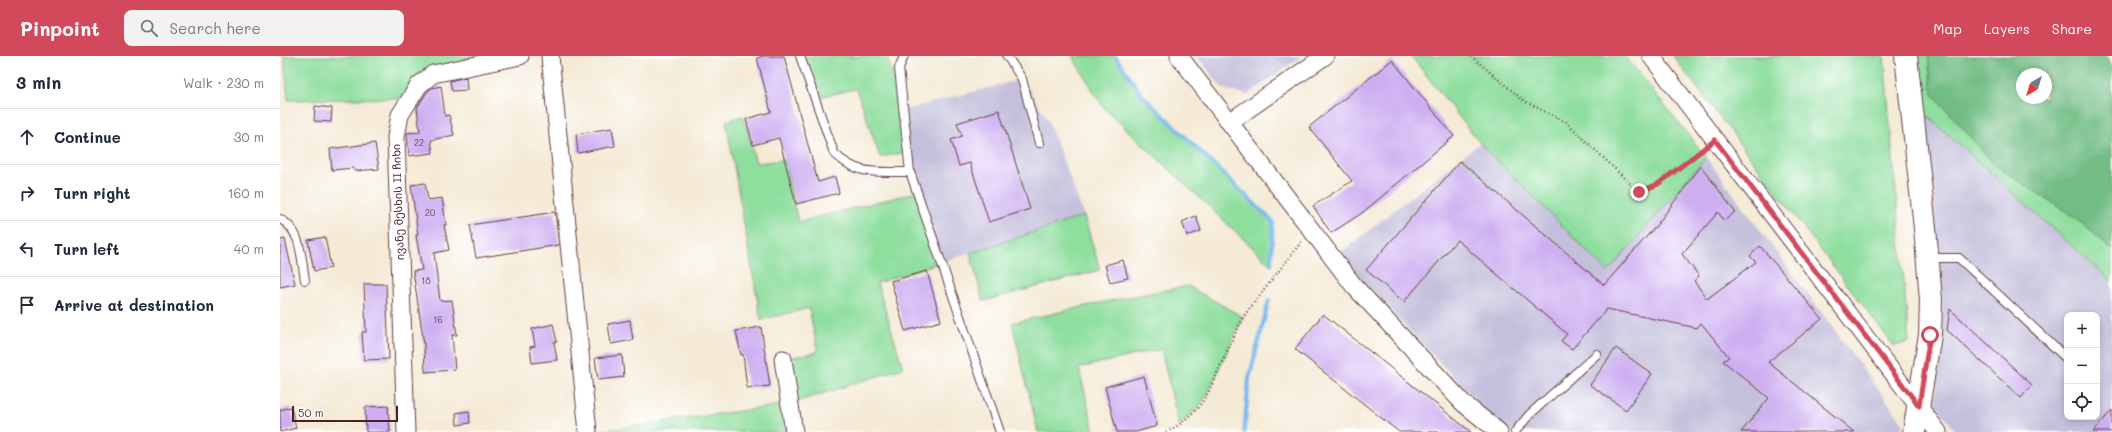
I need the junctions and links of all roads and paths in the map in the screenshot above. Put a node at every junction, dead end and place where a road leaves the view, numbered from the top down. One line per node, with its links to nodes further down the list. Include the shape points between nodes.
1 (520, 56): 11 (street, ივანე მესხის II ჩიხი)
2 (550, 56): 25 (street)
3 (800, 56): 15 (lane, via 834,153 844,163 862,171)
4 (904, 56): 15 (lane, via 900,68)
5 (1008, 56): 14 (lane, via 1022,79)
6 (1179, 56): 12 (street)
7 (1325, 56): 12 (street)
8 (1471, 56): 13 (path, via 1524,101 1566,122 1639,192 1658,184)
9 (1651, 56): 13 (street)
10 (1906, 56): 18 (street)
11 (475, 61): 24 (street, ივანე მესხის II ჩიხი, via 433,74 419,86 400,115 396,136)
12 (1231, 121): 17 (street)
13 (1715, 140): 23 (street)
14 (1039, 143)
15 (910, 172): 27 (lane)
16 (280, 219): 19 (lane, via 296,232)
17 (1311, 229): 28 (path, via 1243,317 1208,393 1198,408 1179,425); 29 (street, via 1360,292 1463,403)
18 (1927, 258): 21 (lane, via 1960,258); 23 (street, via 1931,300 1930,335)
19 (305, 280)
20 (1597, 354): 30 (lane, via 1529,415)
21 (2064, 356)
22 (783, 359): 26 (street)
23 (1919, 406): 31 (street); 32 (street)
24 (406, 432)
25 (588, 432)
26 (794, 432)
27 (1000, 432)
28 (1166, 432)
29 (1499, 432)
30 (1515, 432)
31 (1914, 432)
32 (1938, 432)

